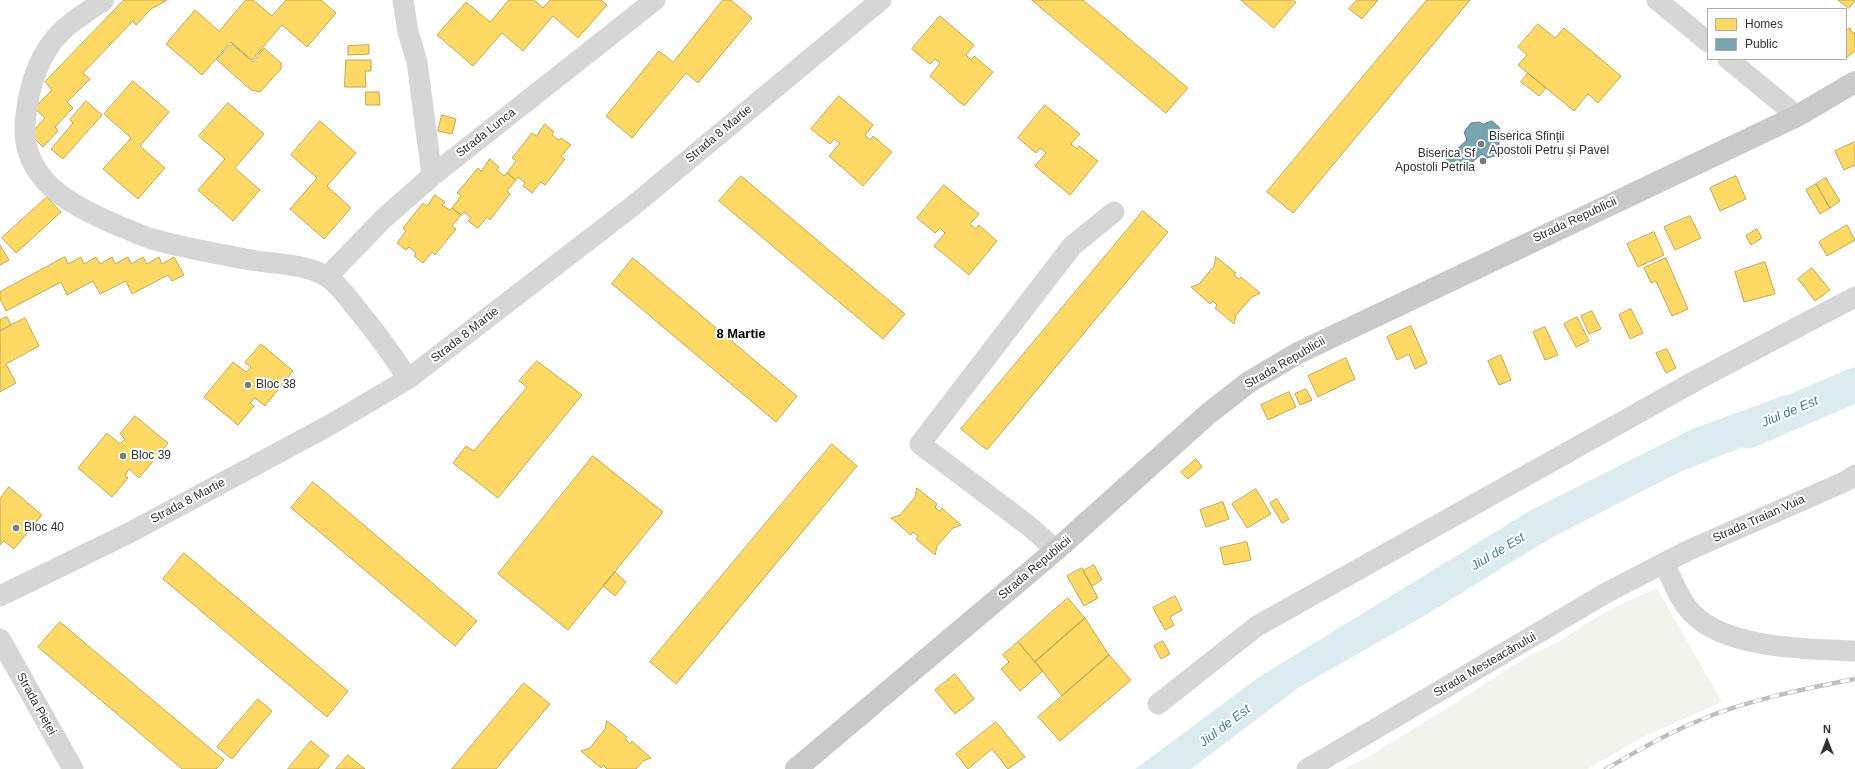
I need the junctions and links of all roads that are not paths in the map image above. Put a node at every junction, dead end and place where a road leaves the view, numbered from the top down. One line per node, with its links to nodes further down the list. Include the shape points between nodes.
1 (104, 0): 12 (street, via 62,31 42,57 27,105 26,144 42,177 55,192 69,202 151,239 304,268)
2 (403, 0): 10 (street, via 408,32 417,62)
3 (655, 0): 10 (street, Strada Lunca)
4 (881, 0): 14 (street, Strada 8 Martie, via 634,205)
5 (1657, 0): 6 (street)
6 (1707, 41)
7 (1729, 60): 9 (street)
8 (1855, 82): 9 (main road, Strada Republicii)
9 (1797, 116): 16 (main road, Strada Republicii, via 1298,352 1249,382 1208,414)
10 (432, 176): 12 (street, Strada Lunca, via 384,219)
11 (1114, 212): 16 (street, via 1072,246 920,444 1029,526)
12 (327, 277): 14 (street, via 346,296 387,347)
13 (1855, 297): 21 (street, via 1697,380 1257,626)
14 (408, 379): 18 (street, Strada 8 Martie, via 328,426 130,533)
15 (1855, 475): 17 (street, Strada Traian Vuia)
16 (1056, 550): 23 (main road, Strada Republicii)
17 (1664, 563): 20 (street, via 1692,614 1718,632 1791,648); 24 (street, Strada Mesteacănului, via 1606,593)
18 (0, 596)
19 (0, 639): 22 (street, Strada Pieței)
20 (1855, 652)
21 (1158, 704)
22 (73, 769)
23 (796, 769)
24 (1307, 769)

